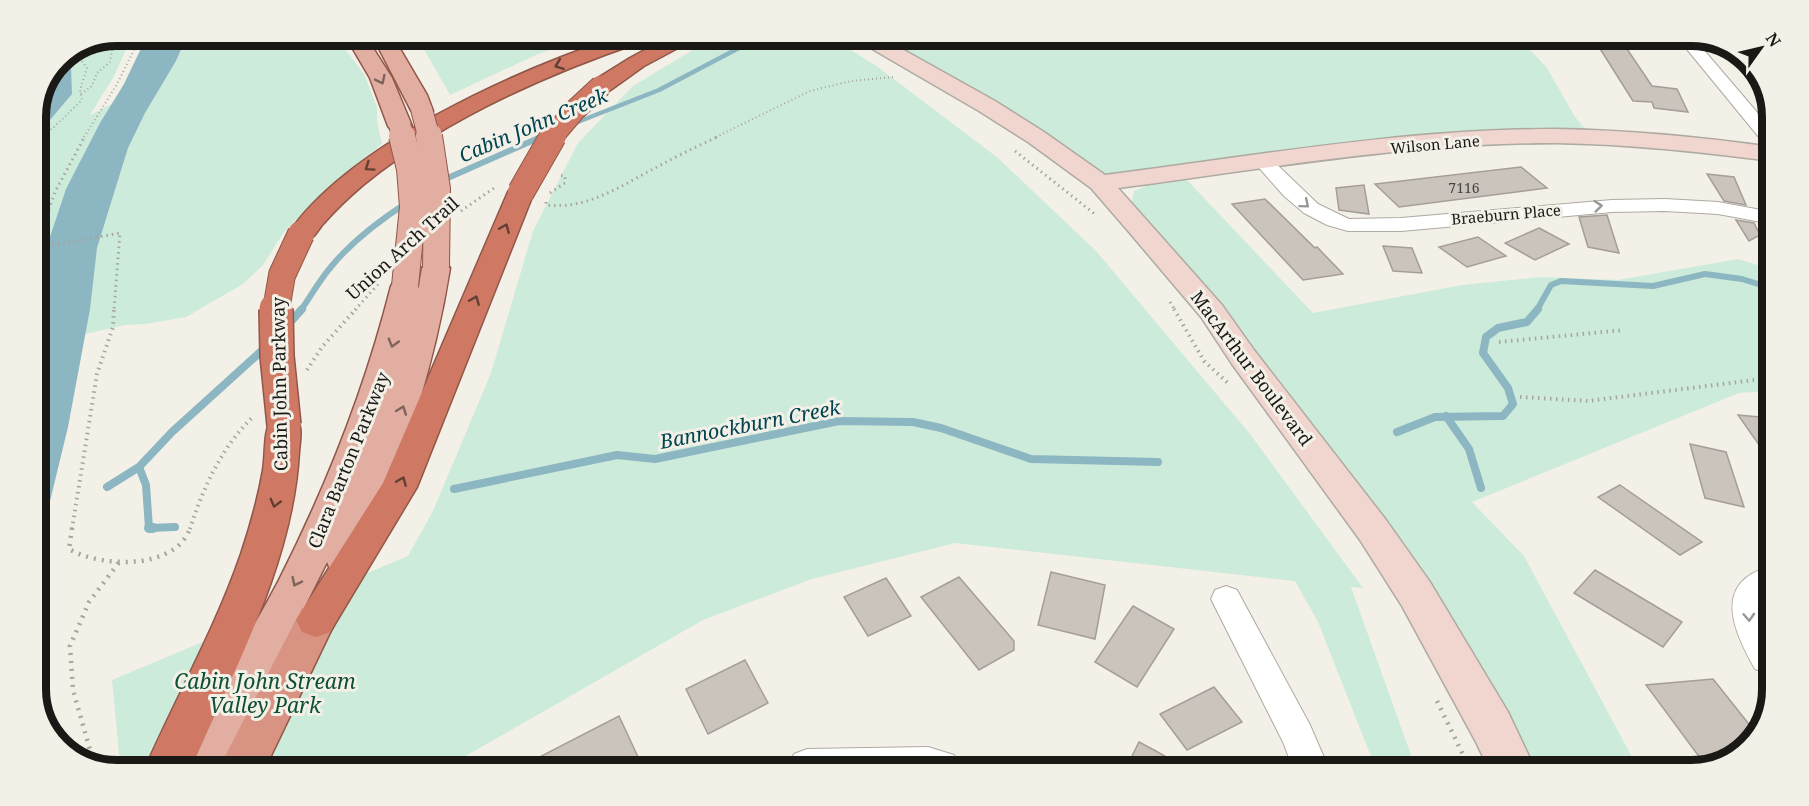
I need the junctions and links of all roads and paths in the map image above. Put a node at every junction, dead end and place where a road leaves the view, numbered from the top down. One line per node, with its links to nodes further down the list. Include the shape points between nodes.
1 (136, 46): 20 (path, via 71,159)
2 (361, 46): 25 (main road, Clara Barton Parkway, one-way to 25, bridge, via 381,78 400,126 410,169 413,207)
3 (389, 46): 25 (main road, Clara Barton Parkway, bridge, via 422,111 438,179)
4 (612, 46): 33 (highway, Cabin John Parkway, one-way to 33, bridge, via 536,74 449,118 352,180 330,199 301,234 277,292)
5 (667, 46): 18 (highway, bridge, via 601,86 562,122)
6 (883, 46): 19 (main road, MacArthur Boulevard, via 1036,137)
7 (1693, 46): 12 (street)
8 (114, 47): 11 (path, via 110,62)
9 (80, 58): 11 (path, via 87,68)
10 (895, 77): 17 (path, via 860,78 810,91 610,194 584,202 562,207 546,205 549,194 565,183 565,176)
11 (81, 94): 13 (path, via 82,100)
12 (1762, 130)
13 (47, 133)
14 (1011, 149): 19 (path)
15 (1762, 153): 16 (main road, Wilson Lane, via 1646,140 1526,137 1430,142)
16 (1263, 162): 19 (main road, Wilson Lane); 21 (street, Braeburn Place, one-way to 21, via 1305,206 1331,221 1348,225 1465,219 1609,204 1717,209)
17 (550, 172)
18 (512, 188): 22 (path, Union Arch Trail, via 475,200); 37 (highway, one-way to 18, via 399,488)
19 (1099, 200): 46 (main road, MacArthur Boulevard, via 1212,311 1373,530 1416,594)
20 (47, 214)
21 (1762, 216)
22 (453, 218)
23 (116, 233): 24 (path); 34 (path, via 120,233 113,327 97,374 69,549 82,558)
24 (47, 246)
25 (407, 278): 29 (path, Union Arch Trail, via 346,319); 37 (main road, Clara Barton Parkway, one-way to 25, via 373,493 405,401 429,313); 42 (main road, Clara Barton Parkway, one-way to 42, via 381,384 326,521)
26 (1167, 296): 31 (path, via 1204,361)
27 (1624, 330): 28 (path)
28 (1499, 342)
29 (298, 377)
30 (1762, 379): 32 (path, via 1588,401)
31 (1236, 391)
32 (1520, 397)
33 (273, 417): 34 (path, via 239,429 219,462 186,539 168,553); 41 (highway, Cabin John Parkway, one-way to 41, via 280,484 267,534 246,593)
34 (120, 561): 40 (path, via 89,602 70,646 73,690)
35 (1762, 583): 38 (street, one-way to 38, via 1754,588 1748,604 1749,629)
36 (1226, 599): 44 (street)
37 (316, 620): 43 (highway, Clara Barton Parkway)
38 (1762, 651)
39 (1436, 698): 45 (path)
40 (91, 754)
41 (172, 760)
42 (204, 760)
43 (246, 760)
44 (1308, 760)
45 (1466, 760)
46 (1508, 760)

